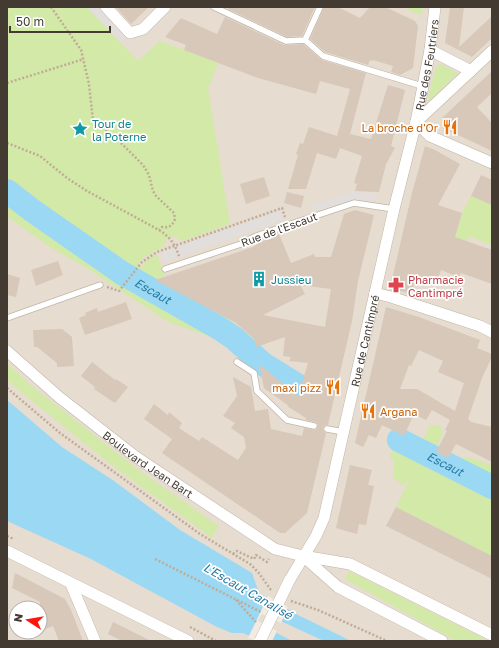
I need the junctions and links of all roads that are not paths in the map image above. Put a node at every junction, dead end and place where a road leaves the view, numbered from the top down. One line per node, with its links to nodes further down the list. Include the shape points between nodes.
1 (106, 7): 2 (street, via 130,33 143,29)
2 (165, 7)
3 (214, 7): 6 (lane, via 286,41)
4 (320, 7): 6 (lane)
5 (435, 7): 7 (street, Rue des Feutriers)
6 (305, 40): 10 (lane, via 323,56)
7 (430, 50): 9 (street); 10 (street, Rue des Feutriers)
8 (492, 50): 9 (street)
9 (471, 71): 11 (street)
10 (422, 86): 11 (street, Rue des Feutriers)
11 (416, 122): 12 (street, via 430,136); 13 (street, Rue de Cantimpré)
12 (492, 163)
13 (394, 208): 14 (lane, Rue de l'Escaut, via 354,203); 16 (street, Rue de Cantimpré)
14 (165, 269)
15 (100, 285): 17 (lane)
16 (375, 293): 18 (street); 23 (street, Rue de Cantimpré)
17 (7, 318)
18 (492, 332)
19 (7, 351): 25 (street, Boulevard Jean Bart, via 112,439 149,466 275,549)
20 (237, 362): 21 (lane, via 254,372 258,391 287,420)
21 (314, 426)
22 (327, 429): 23 (lane)
23 (344, 432): 25 (street, Rue de Cantimpré, via 324,518)
24 (7, 551): 26 (street)
25 (304, 556): 27 (street, Boulevard Jean Bart, via 350,564); 30 (street, Rue de Cantimpré, bridge); 31 (street, Boulevard Jean Bart, via 338,587)
26 (71, 584): 28 (street); 29 (street)
27 (492, 635)
28 (95, 641)
29 (188, 641)
30 (260, 641)
31 (442, 641)

